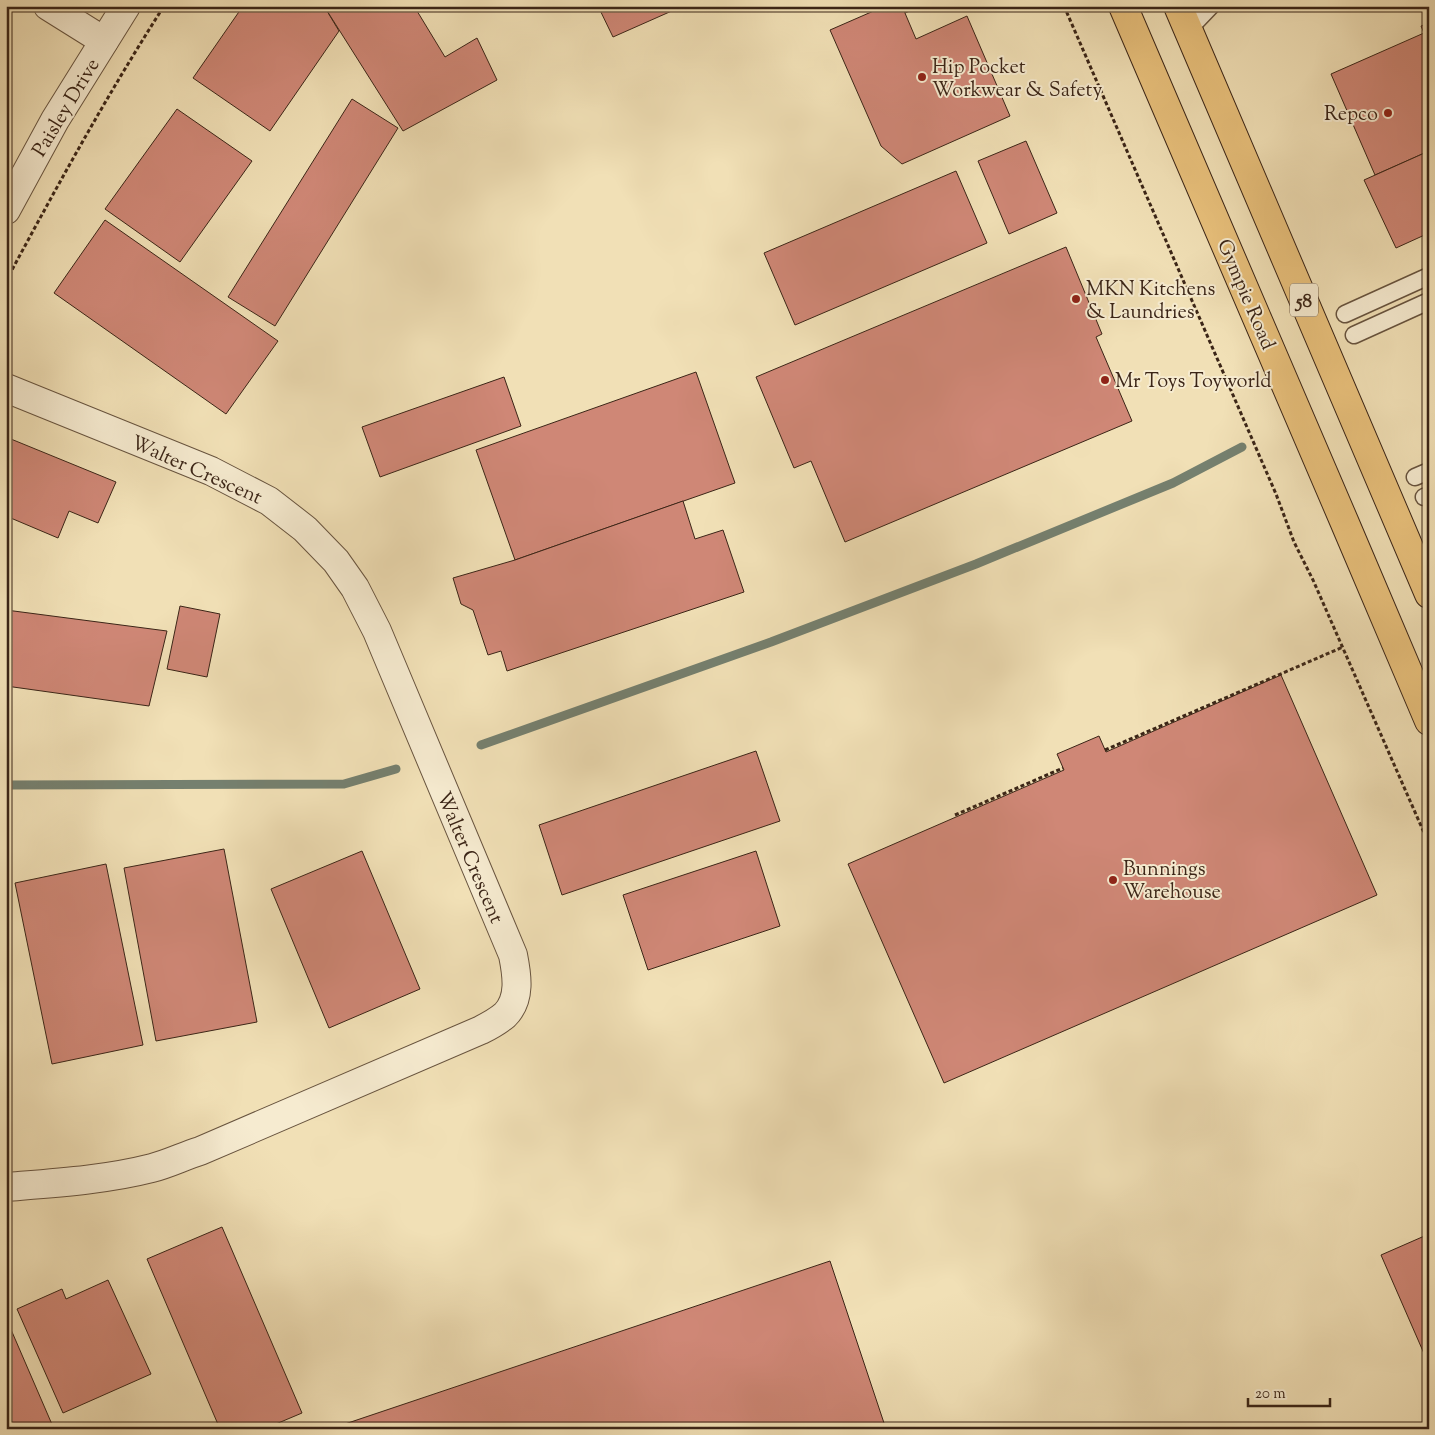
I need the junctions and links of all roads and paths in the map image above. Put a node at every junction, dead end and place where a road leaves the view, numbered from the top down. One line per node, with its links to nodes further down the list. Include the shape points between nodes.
1 (48, 6): 8 (street)
2 (126, 6): 8 (street, Paisley Drive)
3 (164, 6): 11 (path)
4 (1064, 6): 17 (path, via 1294,542)
5 (1123, 6): 18 (highway, Gympie Road)
6 (1211, 6): 7 (lane)
7 (1183, 18): 16 (highway, 58)
8 (104, 41): 9 (street, Paisley Drive, via 55,120)
9 (6, 210)
10 (1429, 276): 13 (lane)
11 (6, 281)
12 (1429, 301): 14 (lane)
13 (1345, 314)
14 (1354, 335)
15 (6, 388): 23 (street, Walter Crescent, via 211,471 269,501 305,529 336,561 355,588 377,632 513,955 517,977 515,999 505,1015 481,1030 200,1151 154,1168 112,1176)
16 (1429, 594)
17 (1343, 647): 19 (path); 22 (path)
18 (1429, 721)
19 (1105, 750)
20 (1063, 768): 21 (path)
21 (955, 816)
22 (1429, 844)
23 (6, 1187)

